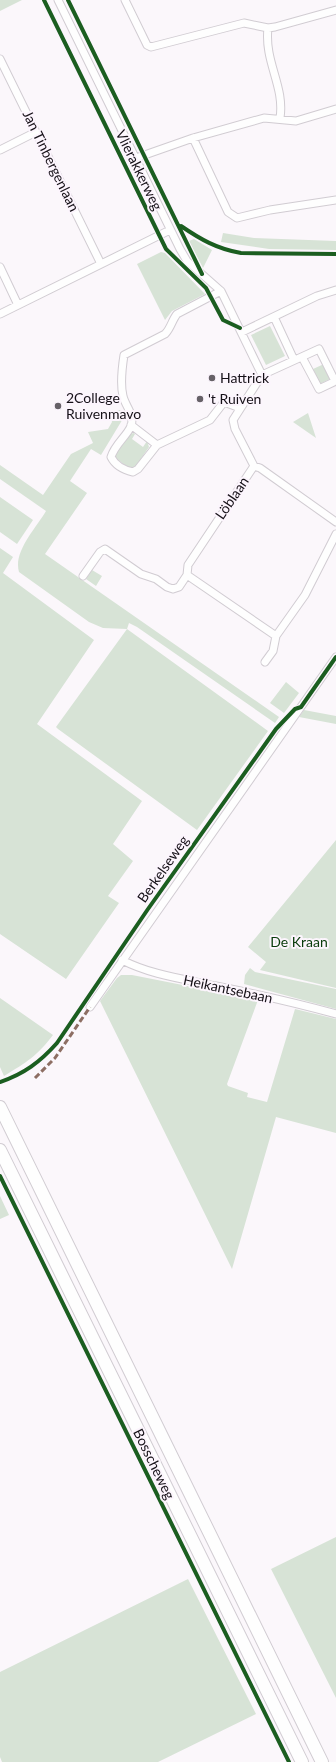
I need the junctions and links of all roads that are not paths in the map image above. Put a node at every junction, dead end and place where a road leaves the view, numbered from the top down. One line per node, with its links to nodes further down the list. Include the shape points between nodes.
1 (58, 0): 11 (street, Vlierakkerweg)
2 (125, 0): 4 (street, via 147,45 151,48 244,23)
3 (336, 10): 4 (street)
4 (268, 28): 7 (street, via 267,50 282,101)
5 (0, 59): 8 (street, Jan Tinbergenlaan)
6 (336, 109): 7 (street, via 296,121)
7 (280, 118): 9 (street, via 264,118)
8 (36, 132): 10 (street); 14 (street, Jan Tinbergenlaan)
9 (193, 138): 11 (street); 12 (street, via 228,212 237,218)
10 (0, 150)
11 (136, 158): 13 (street, Vlierakkerweg)
12 (336, 200)
13 (170, 230): 14 (street); 17 (street, Vlierakkerweg, via 187,261)
14 (101, 264): 18 (street)
15 (0, 267): 18 (street)
16 (336, 290): 20 (street, via 317,296)
17 (221, 291): 21 (street, Vlierakkerweg); 27 (street, via 177,314 165,334 124,355 123,395 131,412)
18 (18, 304): 19 (street)
19 (0, 314)
20 (274, 317): 21 (street); 23 (street)
21 (242, 332): 24 (street, Vlierakkerweg)
22 (302, 357): 23 (street); 25 (street, via 319,389); 25 (street, via 319,349)
23 (294, 360): 24 (street)
24 (262, 375): 26 (street)
25 (336, 381)
26 (240, 408): 28 (street, via 224,402 210,420); 29 (street, via 233,420 235,429)
27 (131, 426): 28 (street); 28 (street, via 114,449 111,457 114,462 126,471 133,472)
28 (156, 445)
29 (254, 466): 30 (street, Löblaan); 32 (street, Löblaan, via 188,565)
30 (336, 522)
31 (336, 534): 34 (street, via 305,594)
32 (187, 575): 33 (street, Löblaan, via 179,587 167,587 141,574 105,549); 34 (street)
33 (83, 576)
34 (276, 636): 36 (street, via 273,651)
35 (336, 657): 37 (street, Berkelseweg)
36 (265, 662)
37 (122, 960): 38 (street, Berkelseweg); 39 (street, Heikantsebaan, via 135,967 163,975)
38 (90, 1007)
39 (336, 1014)
40 (0, 1107): 43 (main road, Bosscheweg)
41 (0, 1150): 42 (main road, Bosscheweg)
42 (302, 1762)
43 (322, 1762)

